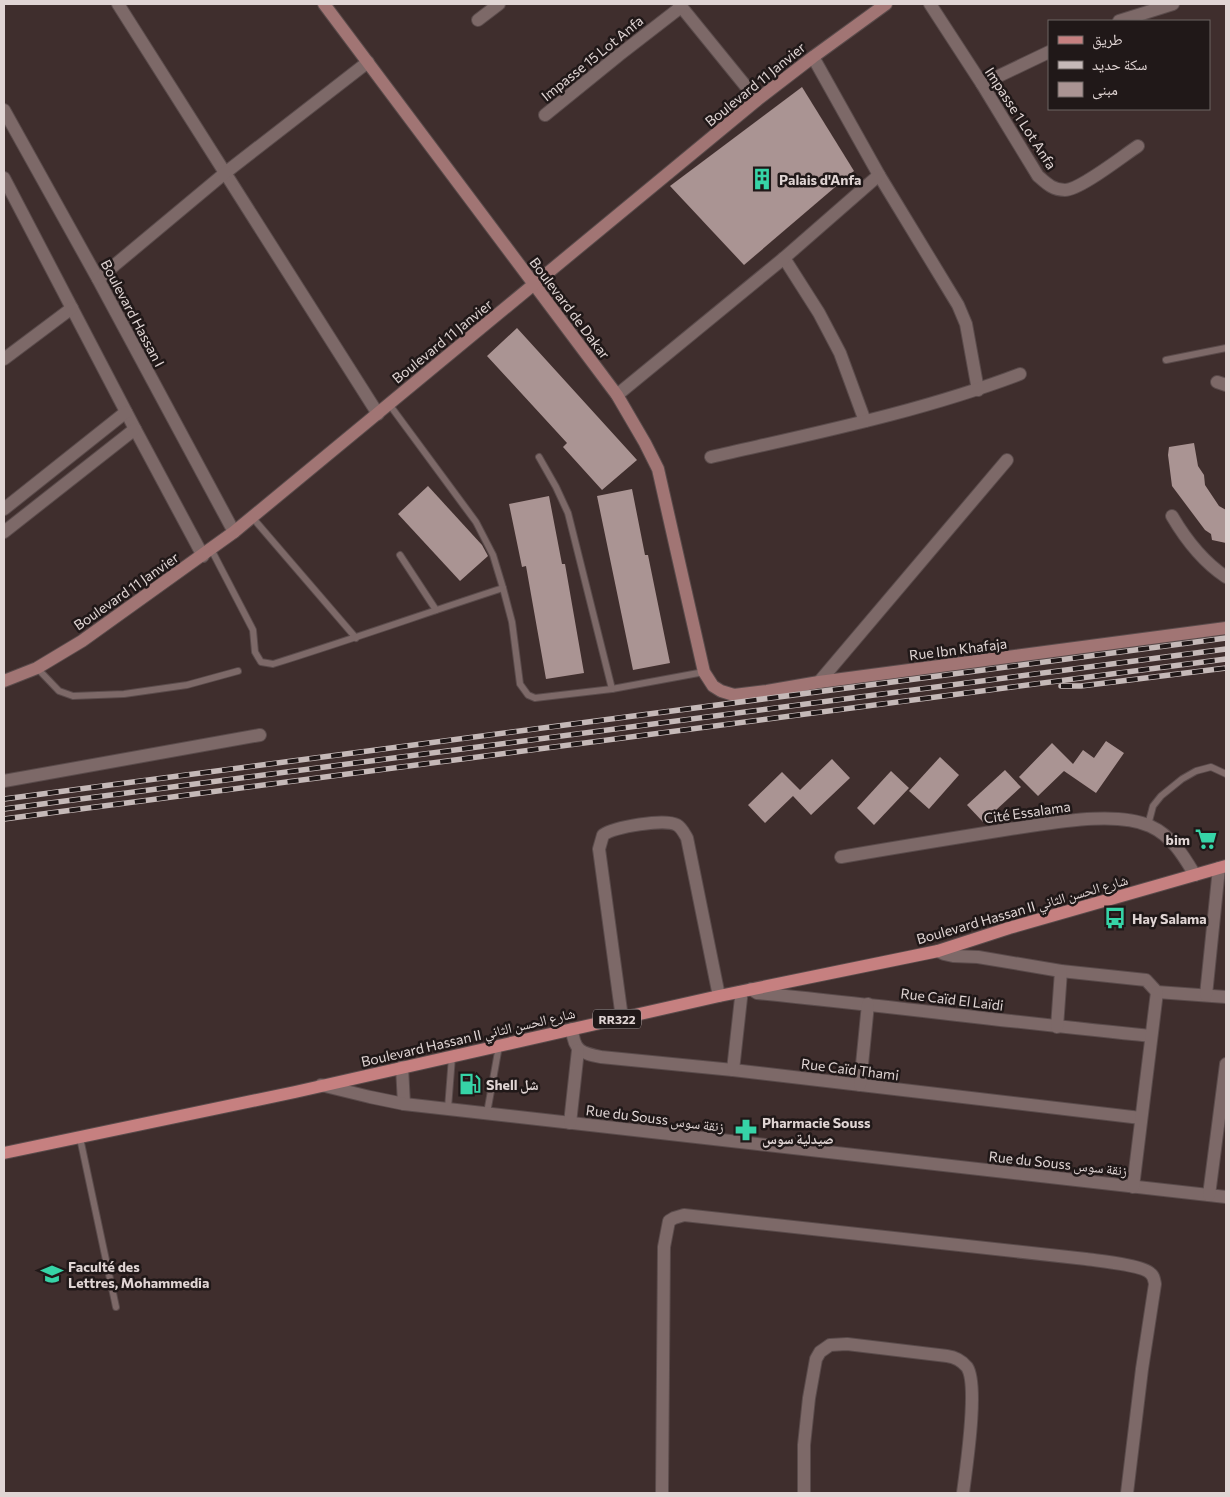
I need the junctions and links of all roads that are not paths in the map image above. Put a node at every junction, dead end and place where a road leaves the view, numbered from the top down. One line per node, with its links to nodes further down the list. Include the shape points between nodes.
1 (118, 4): 18 (street)
2 (324, 4): 12 (street, Boulevard de Dakar)
3 (499, 4): 8 (street)
4 (886, 4): 11 (street, Boulevard 11 Janvier)
5 (930, 4): 13 (street, Impasse 1 Lot Anfa)
6 (1173, 4): 9 (street)
7 (680, 5): 14 (street); 16 (street, Impasse 15 Lot Anfa)
8 (478, 20)
9 (1122, 20)
10 (1048, 52): 13 (street)
11 (813, 56): 14 (street, Boulevard 11 Janvier); 19 (street)
12 (368, 62): 18 (street); 23 (street, Boulevard de Dakar)
13 (982, 84): 17 (street, Impasse 1 Lot Anfa, via 1038,176 1050,186 1067,190 1074,188)
14 (757, 100): 23 (street, Boulevard 11 Janvier)
15 (4, 110): 22 (street, Boulevard Hassan I)
16 (545, 115)
17 (1138, 146)
18 (225, 173): 22 (street); 33 (street)
19 (879, 175): 21 (street); 29 (street, via 958,305 966,324)
20 (4, 178): 24 (street)
21 (784, 258): 30 (street); 34 (street, via 840,353)
22 (98, 279): 45 (street, Boulevard Hassan I)
23 (534, 285): 30 (street, Boulevard de Dakar); 31 (street, Boulevard 11 Janvier)
24 (72, 308): 26 (street); 32 (street)
25 (1226, 348): 27 (lane)
26 (4, 359)
27 (1166, 360)
28 (1020, 374): 29 (street)
29 (978, 390): 34 (street)
30 (617, 395): 55 (street, Boulevard de Dakar, via 658,469)
31 (389, 404): 33 (street, Boulevard 11 Janvier); 49 (lane, via 476,522 493,555)
32 (126, 412): 35 (street); 39 (street)
33 (378, 414): 43 (street, Boulevard 11 Janvier)
34 (865, 421): 37 (street)
35 (134, 429): 40 (street); 46 (street)
36 (539, 457): 58 (lane, via 568,512)
37 (711, 457)
38 (1006, 460): 57 (street)
39 (27, 491): 40 (street); 41 (street)
40 (38, 505): 44 (street)
41 (4, 509)
42 (1172, 516): 48 (street, via 1192,546)
43 (252, 517): 45 (street, Boulevard 11 Janvier); 52 (lane)
44 (4, 532)
45 (234, 532): 46 (street, Boulevard 11 Janvier)
46 (207, 552): 52 (lane, via 253,630 255,652 262,662 273,664); 53 (street, Boulevard 11 Janvier, via 82,641)
47 (400, 556): 50 (lane)
48 (1226, 577)
49 (503, 588): 50 (lane); 58 (lane, via 512,622 520,684 528,695 535,698)
50 (436, 610): 52 (lane)
51 (1226, 628): 57 (street, Rue Ibn Khafaja)
52 (356, 638)
53 (37, 668): 54 (lane, via 59,691 73,696 124,694 178,686); 56 (street, Boulevard 11 Janvier)
54 (238, 671)
55 (704, 672): 57 (street, Rue Ibn Khafaja, via 712,686 731,694); 58 (lane)
56 (4, 681)
57 (819, 682)
58 (612, 689)
59 (260, 736): 61 (street)
60 (1226, 774): 62 (lane, via 1212,767 1182,779 1161,796)
61 (4, 781)
62 (1148, 825): 63 (street, Cité Essalama, via 1098,818 1064,821); 65 (street, Cité Essalama, via 1165,834 1182,852)
63 (841, 857)
64 (1223, 867): 65 (main road, Boulevard Hassan II شارع الحسن الثاني / RR322); 70 (street)
65 (1195, 875): 66 (main road, Boulevard Hassan II شارع الحسن الثاني / RR322)
66 (938, 951): 67 (street, via 953,956); 68 (main road, Boulevard Hassan II شارع الحسن الثاني / RR322)
67 (1061, 971): 69 (street, via 1146,980); 75 (street)
68 (745, 990): 71 (main road, Boulevard Hassan II شارع الحسن الثاني / RR322); 73 (street, Rue Caïd El Laïdi); 83 (street, via 740,998)
69 (1157, 992): 70 (street); 77 (street)
70 (1206, 995): 72 (street)
71 (719, 996): 74 (main road, Boulevard Hassan II شارع الحسن الثاني / RR322); 74 (street, via 684,831 670,822 617,828 603,835 600,849)
72 (1226, 997)
73 (868, 1004): 75 (street, Rue Caïd El Laïdi); 84 (street)
74 (622, 1018): 76 (main road, Boulevard Hassan II شارع الحسن الثاني / RR322)
75 (1057, 1027): 77 (street, Rue Caïd El Laïdi)
76 (572, 1030): 78 (main road, Boulevard Hassan II شارع الحسن الثاني / RR322); 79 (street)
77 (1151, 1036): 89 (street)
78 (499, 1046): 80 (main road, Boulevard Hassan II شارع الحسن الثاني / RR322); 88 (lane)
79 (578, 1050): 83 (street, Rue Caïd Thami, via 601,1057); 91 (street)
80 (452, 1057): 82 (main road, Boulevard Hassan II شارع الحسن الثاني / RR322); 87 (lane)
81 (1226, 1064): 90 (street)
82 (402, 1067): 85 (main road, Boulevard Hassan II شارع الحسن الثاني / RR322); 86 (street)
83 (733, 1070): 84 (street, Rue Caïd Thami)
84 (860, 1085): 89 (street, Rue Caïd Thami)
85 (321, 1086): 86 (street, Rue du Souss زنقة سوس); 92 (main road, Boulevard Hassan II شارع الحسن الثاني / RR322)
86 (404, 1104): 87 (street, Rue du Souss زنقة سوس)
87 (448, 1108): 88 (street, Rue du Souss زنقة سوس)
88 (487, 1113): 91 (street, Rue du Souss زنقة سوس)
89 (1141, 1118): 94 (street)
90 (1222, 1118): 95 (street)
91 (570, 1123): 94 (street, Rue du Souss زنقة سوس)
92 (80, 1138): 93 (main road, Boulevard Hassan II شارع الحسن الثاني / RR322); 97 (lane)
93 (4, 1153)
94 (1133, 1187): 95 (street, Rue du Souss زنقة سوس)
95 (1209, 1195): 96 (street, Rue du Souss زنقة سوس)
96 (1226, 1197)
97 (116, 1307)
98 (662, 1493): 101 (street, via 664,1247 669,1221 684,1215 1086,1260 1150,1272 1155,1284)
99 (804, 1493): 100 (street, via 804,1445 816,1359 827,1346 847,1344 955,1357 966,1366 972,1402)
100 (964, 1493)
101 (1126, 1493)

